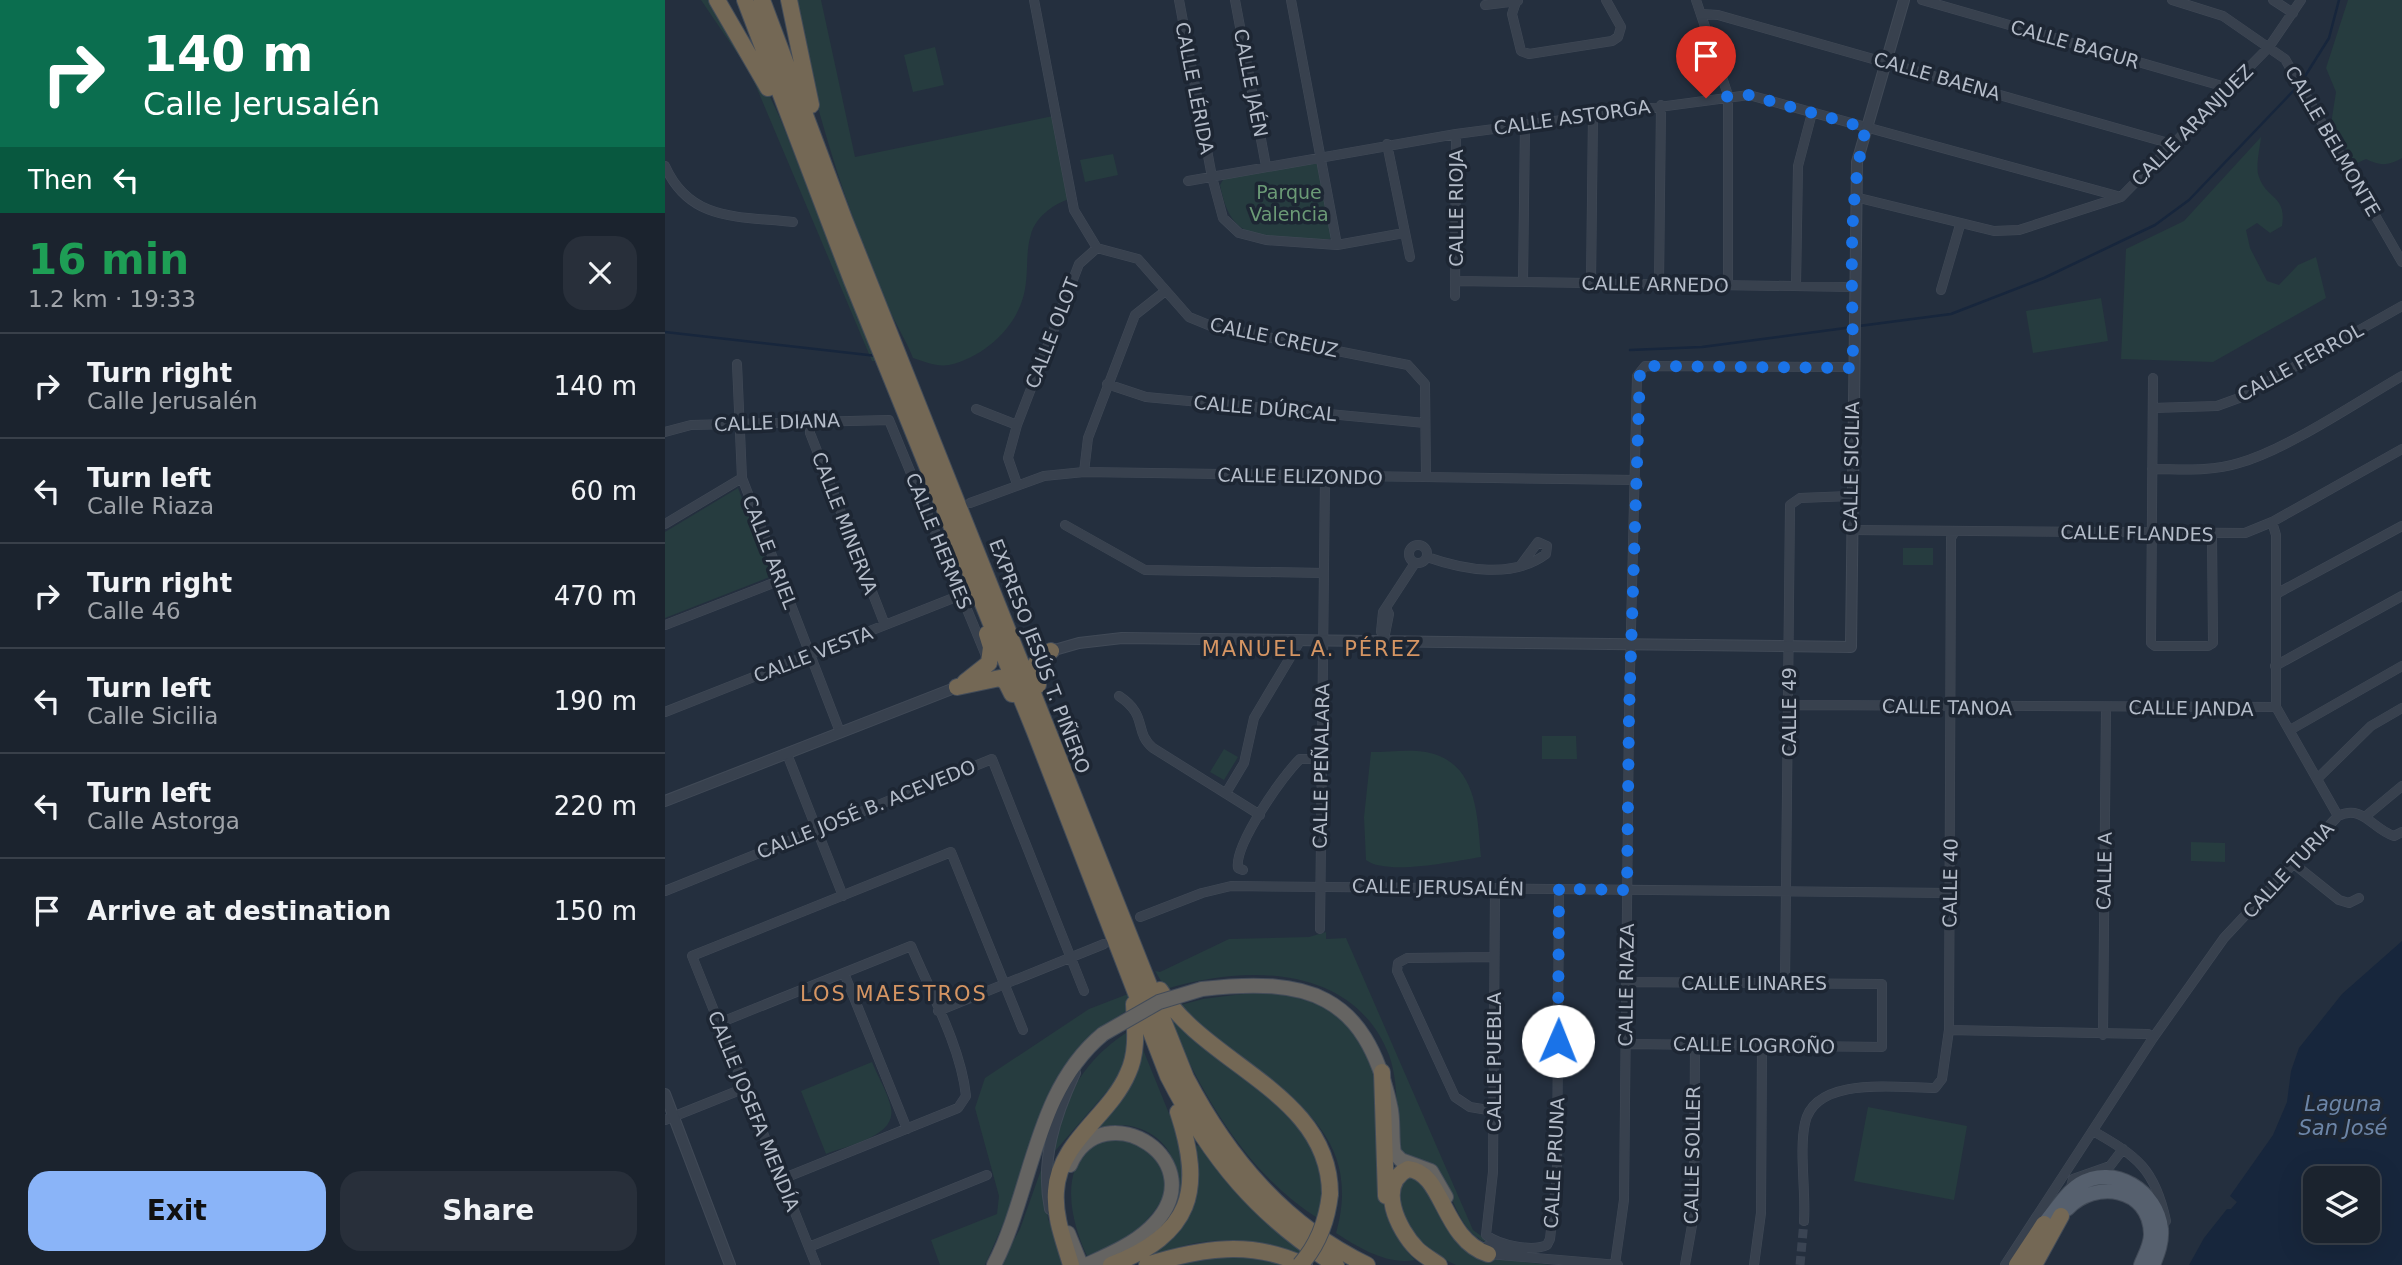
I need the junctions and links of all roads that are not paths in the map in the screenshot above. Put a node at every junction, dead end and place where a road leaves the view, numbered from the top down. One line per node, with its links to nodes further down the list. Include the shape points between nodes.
1 (717, 0): 34 (highway)
2 (745, 0): 34 (highway, EXPRESO JESÚS T. PIÑERO)
3 (762, 0): 32 (highway, EXPRESO JESÚS T. PIÑERO)
4 (789, 0): 32 (highway)
5 (1034, 0): 45 (street, via 1075,210)
6 (1179, 0): 37 (street, CALLE LÉRIDA)
7 (1235, 0): 36 (street, CALLE JAÉN)
8 (1291, 0): 33 (street)
9 (1606, 0): 16 (street, via 1621,27 1618,37 1529,54 1521,51 1512,14)
10 (1696, 0): 19 (street)
11 (1904, 0): 21 (street, CALLE SICILIA)
12 (1922, 0): 22 (street, CALLE BAGUR)
13 (2172, 0): 20 (street, CALLE BELMONTE, via 2223,16)
14 (2273, 0): 18 (street)
15 (2301, 0): 18 (street, CALLE ARANJUEZ)
16 (1518, 1): 17 (street)
17 (1485, 5)
18 (2293, 13): 20 (street, CALLE ARANJUEZ)
19 (1702, 14): 21 (street, CALLE BAENA); 23 (street)
20 (2269, 47): 22 (street, CALLE ARANJUEZ); 47 (street, CALLE BELMONTE, via 2296,73)
21 (1885, 61): 28 (street, CALLE SICILIA); 31 (street, CALLE BAENA)
22 (2229, 88): 31 (street, CALLE ARANJUEZ)
23 (1728, 95): 24 (street, CALLE ASTORGA); 25 (street, CALLE ASTORGA, via 1749,95); 52 (street)
24 (1661, 105): 26 (street, CALLE ASTORGA); 51 (street)
25 (1812, 113): 28 (street, CALLE ASTORGA); 53 (street, via 1798,166)
26 (1593, 114): 27 (street, CALLE ASTORGA); 50 (street)
27 (1525, 124): 29 (street, CALLE ASTORGA); 49 (street)
28 (1866, 128): 39 (street, CALLE SICILIA, via 1857,162); 40 (street, CALLE ASTORGA)
29 (1456, 134): 30 (street, CALLE ASTORGA); 48 (street, CALLE RIOJA)
30 (1387, 144): 33 (street, CALLE ASTORGA); 43 (street)
31 (2172, 144): 40 (street, CALLE ARANJUEZ)
32 (822, 155): 98 (highway, EXPRESO JESÚS T. PIÑERO)
33 (1320, 156): 36 (street, CALLE ASTORGA); 44 (street)
34 (805, 160): 98 (highway, EXPRESO JESÚS T. PIÑERO, via 890,379)
35 (665, 166): 41 (street, via 686,198 706,210)
36 (1266, 166): 37 (street, CALLE ASTORGA)
37 (1212, 177): 38 (street, CALLE ASTORGA); 44 (street, CALLE LÉRIDA, via 1223,218 1239,233 1266,240)
38 (1188, 181)
39 (1855, 197): 42 (street, CALLE ARANJUEZ); 54 (street, CALLE SICILIA)
40 (2122, 197): 42 (street, CALLE ARANJUEZ, via 2019,230)
41 (793, 222)
42 (1961, 225): 55 (street)
43 (1404, 233): 44 (street, CALLE LÉRIDA); 46 (street)
44 (1337, 245)
45 (1097, 248): 56 (street, CALLE CREUZ, via 1138,259); 70 (street, CALLE OLOT, via 1079,264)
46 (1409, 257)
47 (2402, 262)
48 (1455, 281): 49 (street, CALLE ARNEDO); 57 (street, CALLE RIOJA)
49 (1523, 282): 50 (street, CALLE ARNEDO)
50 (1591, 283): 51 (street, CALLE ARNEDO)
51 (1659, 284): 52 (street, CALLE ARNEDO)
52 (1728, 285): 53 (street, CALLE ARNEDO)
53 (1796, 286): 54 (street, CALLE ARNEDO)
54 (1854, 287): 60 (street, CALLE SICILIA)
55 (1941, 290)
56 (1164, 292): 63 (street, via 1135,315); 69 (street, CALLE CREUZ, via 1189,317 1211,326 1408,365 1425,384)
57 (1455, 296)
58 (2402, 306): 64 (street, CALLE FERROL, via 2239,398 2217,406)
59 (737, 364): 68 (street, CALLE ARIEL)
60 (1853, 368): 78 (street, CALLE RIAZA, via 1645,366 1640,370); 80 (street, CALLE SICILIA)
61 (2402, 376): 73 (street, via 2265,454 2205,470)
62 (2153, 378): 64 (street)
63 (1107, 384): 69 (street, CALLE DÚRCAL, via 1146,397); 74 (street, via 1088,438)
64 (2153, 408): 73 (street)
65 (976, 409): 70 (street)
66 (810, 420): 67 (street, CALLE DIANA); 68 (street, CALLE DIANA); 100 (street, CALLE MINERVA, via 810,433)
67 (889, 420): 96 (street, CALLE HERMES)
68 (738, 423): 71 (street, CALLE DIANA, via 691,425); 77 (street, CALLE ARIEL)
69 (1425, 423): 76 (street, CALLE CREUZ)
70 (1017, 425): 79 (street, CALLE OLOT, via 1008,458)
71 (665, 432)
72 (2402, 449): 82 (street, CALLE FLANDES)
73 (2152, 469): 88 (street)
74 (1084, 472): 75 (street, CALLE ELIZONDO); 79 (street, CALLE ELIZONDO, via 1044,475)
75 (1325, 477): 76 (street, CALLE ELIZONDO); 93 (street, CALLE PEÑALARA)
76 (1426, 477): 78 (street, CALLE ELIZONDO)
77 (742, 478): 83 (street); 94 (street, CALLE ARIEL)
78 (1636, 480): 104 (street, CALLE RIAZA)
79 (1017, 484): 81 (street, CALLE ELIZONDO)
80 (1850, 496): 86 (street, CALLE SICILIA); 105 (street, CALLE 49, via 1800,498 1790,505)
81 (970, 503)
82 (2272, 522): 89 (street, CALLE FLANDES, via 2245,533); 95 (street, CALLE TURIA)
83 (665, 524)
84 (1065, 525): 93 (street, via 1145,570)
85 (2402, 526): 95 (street)
86 (1850, 530): 87 (street, CALLE FLANDES); 105 (street, CALLE SICILIA, via 1856,649)
87 (1955, 531): 88 (street, CALLE FLANDES); 114 (street, CALLE 40, via 1951,538)
88 (2150, 534): 89 (street, CALLE FLANDES); 89 (street, via 2151,643 2182,647 2213,643)
89 (2212, 535)
90 (1427, 557): 91 (street); 91 (street, via 1423,546 1414,546 1409,557); 92 (street, via 1483,570)
91 (1415, 564): 101 (street, via 1386,608 1381,622)
92 (1521, 565)
93 (1324, 573): 103 (street, CALLE PEÑALARA)
94 (781, 580): 99 (street); 107 (street, CALLE ARIEL)
95 (2276, 594): 109 (street, CALLE TURIA)
96 (961, 595): 100 (street, CALLE VESTA); 108 (street, CALLE HERMES)
97 (2402, 596): 109 (street)
98 (991, 605): 106 (highway, via 1012,622 1024,648); 108 (highway, via 986,633 991,647); 119 (highway, EXPRESO JESÚS T. PIÑERO)
99 (665, 625)
100 (885, 625): 107 (street, CALLE VESTA)
101 (1384, 638): 103 (street); 104 (street)
102 (1300, 641): 103 (street); 106 (street, via 1122,638); 126 (street, via 1254,718 1244,763)
103 (1323, 642): 123 (street, CALLE PEÑALARA)
104 (1631, 645): 105 (street); 138 (street, CALLE RIAZA)
105 (1790, 647): 113 (street, CALLE 49)
106 (1051, 651): 119 (highway, via 1034,667)
107 (810, 655): 118 (street, CALLE VESTA); 121 (street, CALLE ARIEL)
108 (989, 663): 111 (highway)
109 (2275, 666): 115 (street, CALLE TURIA)
110 (2402, 666): 120 (street)
111 (957, 687): 119 (highway, via 1003,679); 121 (street)
112 (1119, 696): 126 (street, via 1134,706 1147,743)
113 (1789, 705): 114 (street, CALLE TANOA); 140 (street, CALLE 49)
114 (1950, 706): 116 (street, CALLE TANOA); 141 (street, CALLE 40)
115 (2276, 707): 116 (street, CALLE JANDA); 120 (street, CALLE TURIA)
116 (2106, 708): 160 (street, CALLE A)
117 (2402, 708): 124 (street, via 2371,726)
118 (665, 712)
119 (1040, 729): 144 (highway, EXPRESO JESÚS T. PIÑERO); 154 (highway, EXPRESO JESÚS T. PIÑERO)
120 (2290, 730): 124 (street, CALLE TURIA)
121 (840, 732): 122 (street)
122 (787, 754): 127 (street); 131 (street)
123 (1320, 759): 128 (street, via 1300,759 1291,767); 135 (street, CALLE PEÑALARA)
124 (2317, 779): 129 (street, CALLE TURIA)
125 (2402, 786): 130 (street)
126 (1226, 793): 128 (street)
127 (665, 801)
128 (1260, 815): 134 (street, via 1237,859)
129 (2338, 816): 130 (street, via 2347,812); 133 (street, CALLE TURIA)
130 (2366, 816): 132 (street, via 2384,833 2394,836)
131 (816, 830): 139 (street, CALLE JOSÉ B. ACEVEDO); 142 (street); 148 (street, CALLE JOSÉ B. ACEVEDO, via 992,759)
132 (2402, 832)
133 (2294, 864): 143 (street, via 2339,900 2349,904); 161 (street, CALLE TURIA, via 2224,938)
134 (1243, 870)
135 (1320, 886): 136 (street, CALLE JERUSALÉN); 145 (street, CALLE JERUSALÉN, via 1231,886); 146 (street, CALLE PEÑALARA)
136 (1495, 888): 137 (street, CALLE JERUSALÉN); 149 (street, CALLE PUEBLA)
137 (1559, 889): 138 (street, CALLE JERUSALÉN); 182 (street, CALLE PRUNA, via 1557,1174 1550,1239 1539,1249 1493,1240)
138 (1627, 890): 140 (street, CALLE JERUSALÉN); 151 (street, CALLE RIAZA)
139 (665, 891)
140 (1787, 891): 141 (street, CALLE JERUSALÉN); 152 (street, CALLE 49)
141 (1950, 893): 159 (street, CALLE 40)
142 (843, 896): 153 (street, via 951,852); 157 (street, CALLE JOSEFA MENDÍA, via 692,956)
143 (2359, 898)
144 (1118, 911): 193 (highway, bridge, via 1170,1007 1287,1102 1307,1125 1327,1169 1330,1194 1316,1245); 195 (highway, EXPRESO JESÚS T. PIÑERO, via 1186,1078 1235,1158 1291,1217)
145 (1140, 917)
146 (1320, 929)
147 (1104, 944): 148 (street)
148 (1070, 957): 153 (street); 155 (street, CALLE JOSÉ B. ACEVEDO)
149 (1494, 957): 171 (street, CALLE PUEBLA); 171 (street, via 1406,958 1398,963 1455,1097 1470,1107)
150 (843, 973): 156 (street, via 911,946); 157 (street); 173 (street)
151 (1626, 982): 152 (street, CALLE LINARES); 162 (street, CALLE RIAZA)
152 (1785, 983): 165 (street, CALLE LINARES, via 1882,984)
153 (1004, 984): 156 (street); 158 (street)
154 (1133, 987): 168 (highway, EXPRESO JESÚS T. PIÑERO); 190 (highway, via 1135,1039 1128,1074 1066,1154 1058,1175 1057,1215)
155 (1084, 991)
156 (938, 1011): 173 (street, via 967,1096 958,1108)
157 (719, 1023): 169 (street, CALLE JOSEFA MENDÍA)
158 (1023, 1030)
159 (1949, 1030): 160 (street); 180 (street, CALLE 40, via 1942,1079 1935,1087 1840,1088 1816,1101 1805,1122)
160 (2103, 1035): 161 (street, via 2148,1034)
161 (2153, 1038): 174 (street, CALLE TURIA)
162 (1626, 1044): 163 (street, CALLE LOGROÑO); 186 (street, CALLE RIAZA, via 1623,1200)
163 (1695, 1045): 164 (street, CALLE LOGROÑO); 199 (street, CALLE SOLLER, via 1694,1214)
164 (1762, 1045): 165 (street, CALLE LOGROÑO); 200 (street, via 1761,1213)
165 (1882, 1047)
166 (1087, 1048): 167 (highway, bridge, via 1159,1002 1202,989 1291,987 1329,1002 1352,1019 1371,1044); 189 (highway, via 1049,1108 1009,1234); 190 (street, via 1055,1120 1048,1154 1050,1207)
167 (1382, 1072): 182 (highway, via 1392,1109 1394,1153 1431,1171 1460,1228); 196 (highway, via 1385,1190 1401,1235)
168 (1168, 1076): 185 (highway, via 1189,1144 1191,1189 1180,1215 1154,1245); 194 (highway, EXPRESO JESÚS T. PIÑERO, via 1191,1122 1240,1187 1296,1240)
169 (745, 1088): 172 (street); 177 (street, CALLE JOSEFA MENDÍA)
170 (665, 1094): 172 (street)
171 (1494, 1111): 182 (street, CALLE PUEBLA)
172 (669, 1119): 187 (street)
173 (907, 1129): 177 (street)
174 (2093, 1131): 175 (street); 201 (street, CALLE TURIA)
175 (2123, 1149): 178 (street, via 2110,1166 2073,1179); 184 (street, via 2150,1173 2159,1193 2167,1226)
176 (987, 1175): 183 (street)
177 (782, 1180): 183 (street, CALLE JOSEFA MENDÍA)
178 (2070, 1193): 181 (main road); 184 (main road, via 2079,1184 2099,1177 2131,1183 2156,1211)
179 (2061, 1216): 203 (highway); 204 (main road, via 2078,1197 2096,1191 2135,1200 2151,1232)
180 (1804, 1221)
181 (2044, 1224): 202 (highway)
182 (1487, 1245): 186 (street, via 1541,1259); 197 (highway, via 1465,1242 1427,1177 1408,1170 1391,1185 1396,1213 1417,1249)
183 (809, 1247): 188 (street, CALLE JOSEFA MENDÍA)
184 (2160, 1249): 205 (main road)
185 (1108, 1261): 191 (highway); 191 (highway, via 1150,1229 1167,1206 1171,1191 1168,1166 1161,1154 1131,1134 1093,1140 1080,1150 1068,1170 1063,1215)
186 (1615, 1264): 198 (street)
187 (730, 1265)
188 (816, 1265)
189 (994, 1265)
190 (1071, 1265)
191 (1083, 1265)
192 (1147, 1265): 193 (highway, via 1191,1252 1239,1248 1285,1256)
193 (1302, 1265)
194 (1336, 1265)
195 (1367, 1265)
196 (1429, 1265)
197 (1439, 1265)
198 (1620, 1265)
199 (1685, 1265)
200 (1754, 1265)
201 (2005, 1265)
202 (2017, 1265)
203 (2033, 1265)
204 (2141, 1265)
205 (2153, 1265)

